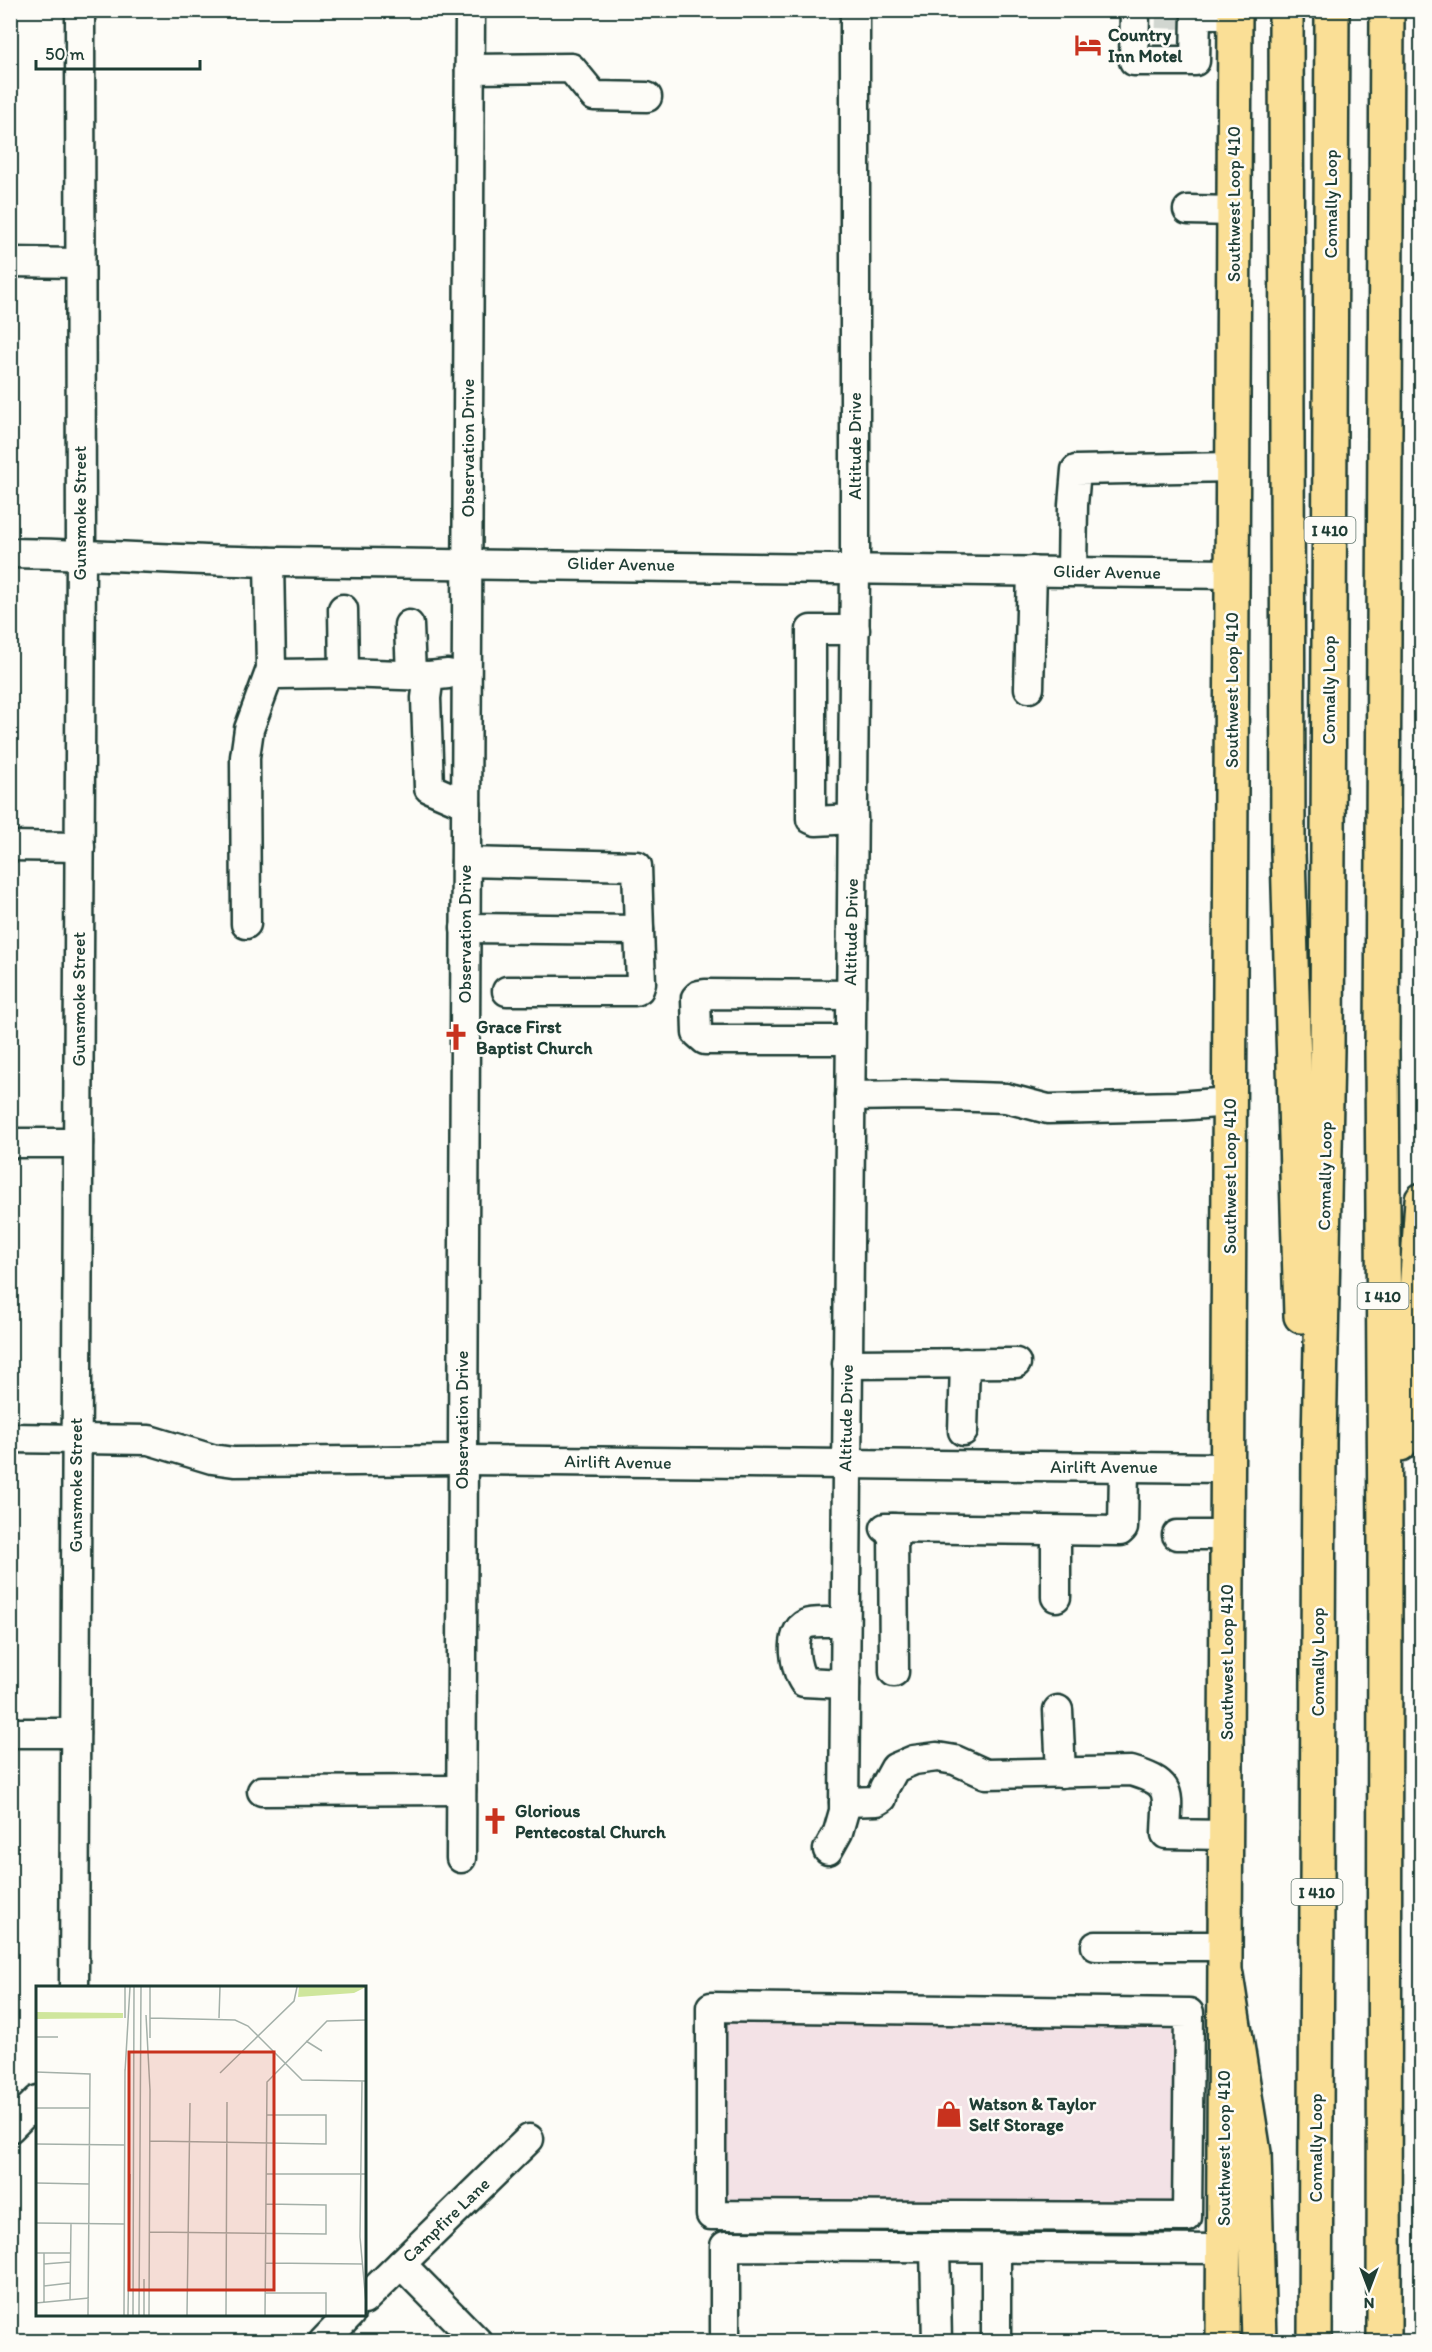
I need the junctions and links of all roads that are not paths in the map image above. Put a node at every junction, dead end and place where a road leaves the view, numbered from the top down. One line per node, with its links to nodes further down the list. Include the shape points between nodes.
1 (80, 10): 14 (street, Gunsmoke Street)
2 (470, 10): 9 (street, Observation Drive)
3 (855, 10): 20 (street, Altitude Drive)
4 (1286, 10): 54 (main road, via 1292,1032 1303,1380)
5 (1332, 10): 54 (main road, Connally Loop / I 410, via 1327,1050)
6 (1387, 10): 62 (main road, I 410, via 1382,1038)
7 (1235, 12): 8 (street, via 1191,15 1195,61 1134,61); 12 (main road, Southwest Loop 410)
8 (1142, 13)
9 (470, 69): 10 (street, via 571,68 594,96); 19 (street, Observation Drive)
10 (647, 97)
11 (1188, 210): 12 (street)
12 (1234, 210): 15 (main road, Southwest Loop 410)
13 (10, 262): 14 (street)
14 (79, 263): 17 (street, Gunsmoke Street)
15 (1233, 467): 22 (street, via 1076,470); 23 (main road, Southwest Loop 410)
16 (10, 553): 17 (street, Glider Avenue)
17 (81, 554): 18 (street, Glider Avenue); 35 (street, Gunsmoke Street)
18 (269, 561): 19 (street, Glider Avenue); 27 (street)
19 (468, 563): 20 (street, Glider Avenue); 28 (street, Observation Drive)
20 (855, 567): 21 (street, Glider Avenue); 26 (street, Altitude Drive)
21 (1032, 571): 22 (street, Glider Avenue); 31 (street)
22 (1072, 571): 23 (street, Glider Avenue)
23 (1232, 574): 44 (main road, Southwest Loop 410)
24 (343, 609): 29 (street)
25 (409, 625): 30 (street)
26 (855, 630): 33 (street, Altitude Drive); 33 (street, via 811,630 812,819)
27 (271, 669): 29 (street, via 278,674); 37 (street, via 249,729 245,757)
28 (467, 672): 30 (street); 32 (street, Observation Drive)
29 (344, 673): 30 (street)
30 (420, 675): 32 (street, via 426,698 429,788)
31 (1029, 688)
32 (466, 804): 36 (street, Observation Drive)
33 (853, 819): 41 (street, Altitude Drive)
34 (10, 846): 35 (street)
35 (80, 847): 46 (street, Gunsmoke Street)
36 (466, 862): 38 (street, Observation Drive); 39 (street, via 637,866)
37 (246, 924)
38 (465, 928): 39 (street); 55 (street, Observation Drive)
39 (639, 930): 40 (street, via 641,983 635,991)
40 (507, 991)
41 (851, 995): 42 (street, Altitude Drive); 42 (street, via 705,994 696,998 697,1033 705,1040)
42 (850, 1040): 43 (street, Altitude Drive)
43 (850, 1096): 44 (street, via 1006,1098 1048,1109); 50 (street, Altitude Drive)
44 (1230, 1102): 58 (main road, Southwest Loop 410)
45 (10, 1143): 46 (street)
46 (78, 1143): 53 (street, Gunsmoke Street)
47 (1422, 1200): 62 (main road, via 1411,1370)
48 (965, 1363): 49 (street); 50 (street); 51 (street)
49 (1016, 1363)
50 (847, 1365): 56 (street, Altitude Drive)
51 (963, 1431)
52 (10, 1438): 53 (street, Airlift Avenue)
53 (76, 1439): 55 (street, Airlift Avenue, via 149,1440 234,1462); 69 (street, Gunsmoke Street)
54 (1319, 1443): 100 (main road, Connally Loop / I 410)
55 (462, 1460): 56 (street, Airlift Avenue); 71 (street, Observation Drive)
56 (846, 1466): 57 (street, Airlift Avenue); 64 (street, Altitude Drive)
57 (1124, 1468): 58 (street, Airlift Avenue); 59 (street, via 1120,1531)
58 (1228, 1468): 61 (main road, Southwest Loop 410)
59 (1056, 1531): 63 (street); 65 (street, via 889,1528)
60 (1177, 1534): 61 (street)
61 (1227, 1534): 74 (main road, Southwest Loop 410)
62 (1385, 1543): 101 (main road, I 410)
63 (1056, 1597)
64 (845, 1622): 66 (street, Altitude Drive); 66 (street, via 807,1624 799,1630 794,1654 804,1682)
65 (894, 1672)
66 (845, 1684): 73 (street, Altitude Drive)
67 (1058, 1710): 70 (street)
68 (10, 1733): 69 (street)
69 (75, 1733): 79 (street, Gunsmoke Street)
70 (1061, 1773): 73 (street, via 986,1774 955,1760 914,1760 895,1768 882,1798); 74 (street, via 1131,1771 1151,1777 1167,1792 1166,1834)
71 (461, 1790): 72 (street); 76 (street, Observation Drive)
72 (262, 1791)
73 (844, 1802): 75 (street, Altitude Drive, via 838,1832)
74 (1226, 1834): 78 (main road, Southwest Loop 410)
75 (828, 1850)
76 (461, 1858)
77 (1096, 1946): 78 (street)
78 (1226, 1960): 81 (main road, Southwest Loop 410); 99 (main road, via 1254,2153)
79 (74, 1986)
80 (1189, 2042): 81 (street); 85 (street); 85 (street, via 1189,2013 711,2007 711,2215 1187,2217)
81 (1225, 2042): 86 (main road, Southwest Loop 410)
82 (36, 2102): 83 (street)
83 (10, 2128)
84 (529, 2139): 90 (street, Campfire Lane)
85 (1187, 2150): 86 (street)
86 (1224, 2150): 89 (main road, Southwest Loop 410)
87 (935, 2247): 88 (street); 95 (street, via 725,2246); 96 (street)
88 (996, 2247): 89 (street); 97 (street)
89 (1224, 2249): 98 (main road, Southwest Loop 410)
90 (401, 2264): 91 (street, Campfire Lane); 94 (street)
91 (366, 2298)
92 (348, 2316): 93 (street)
93 (323, 2342)
94 (478, 2342)
95 (724, 2342)
96 (937, 2342)
97 (996, 2342)
98 (1223, 2342)
99 (1259, 2342)
100 (1315, 2342)
101 (1384, 2342)

